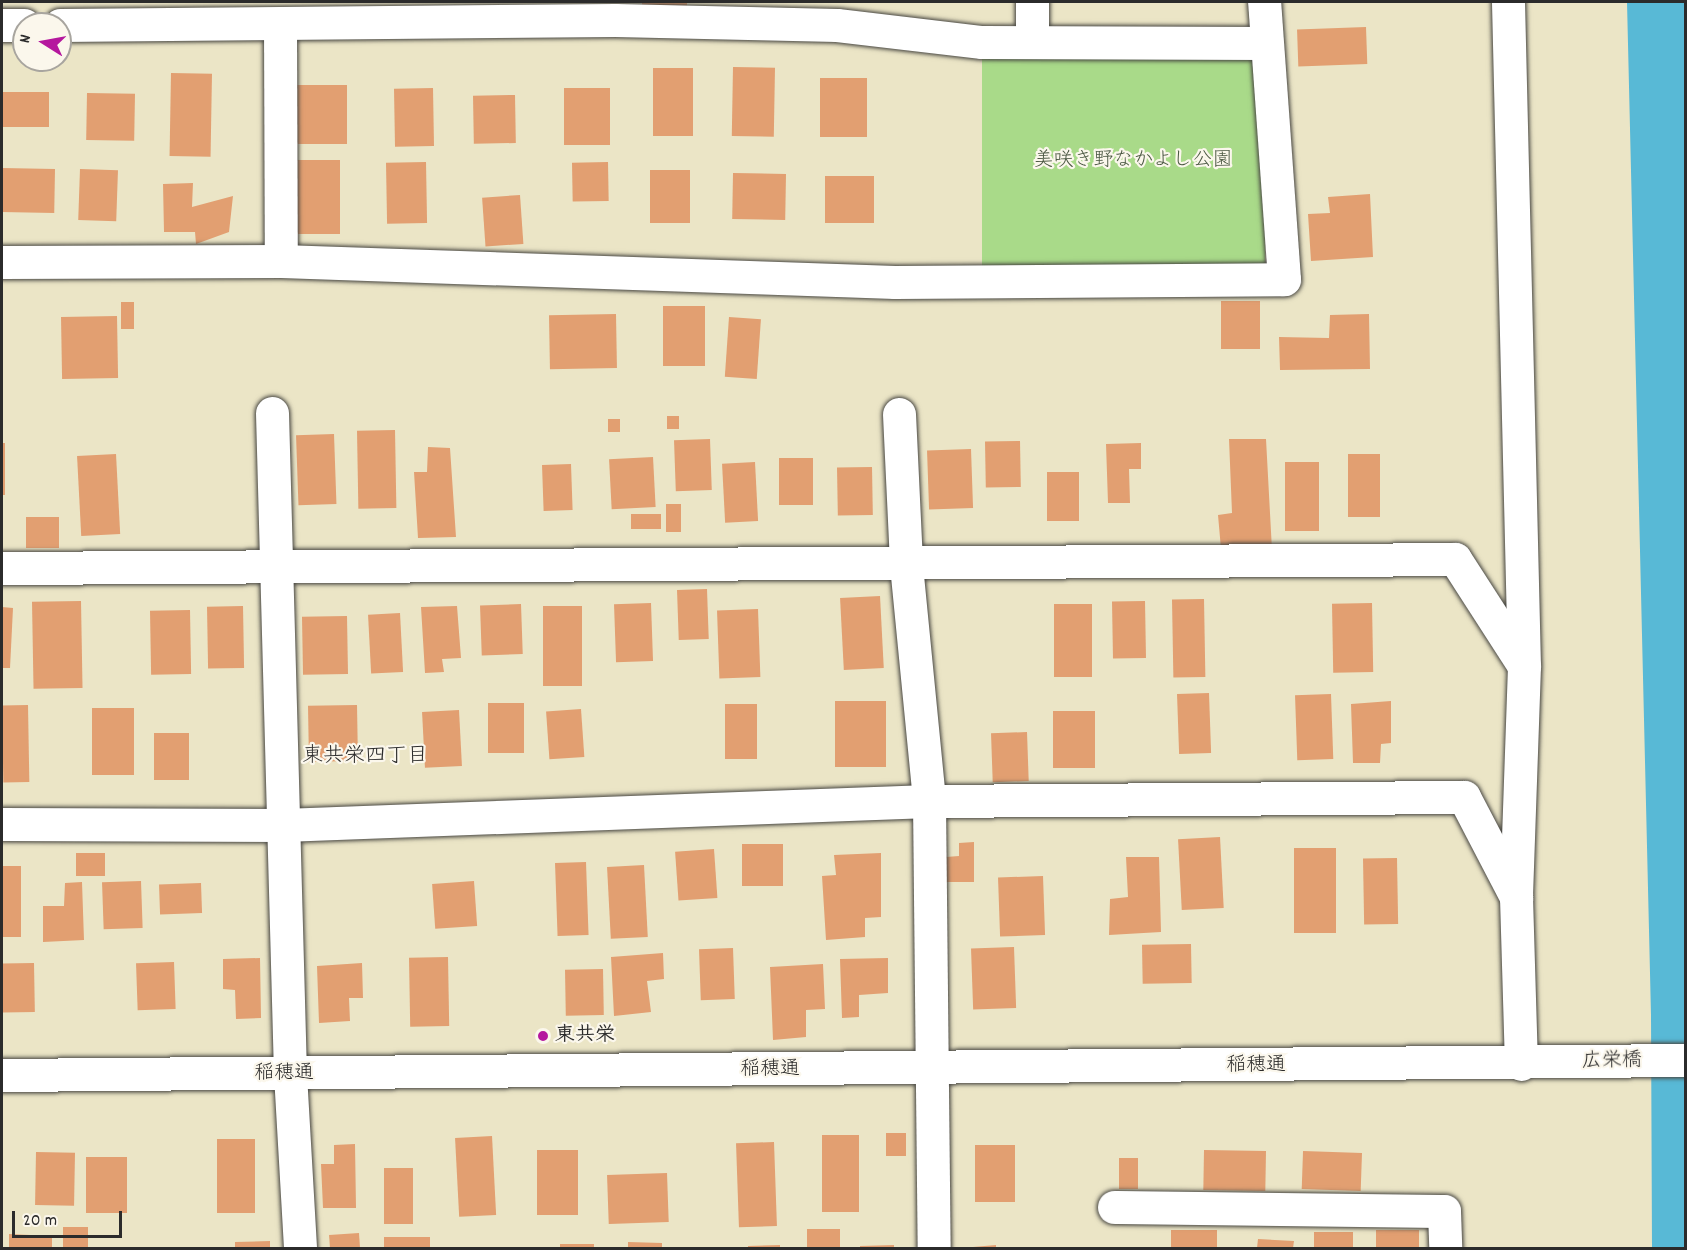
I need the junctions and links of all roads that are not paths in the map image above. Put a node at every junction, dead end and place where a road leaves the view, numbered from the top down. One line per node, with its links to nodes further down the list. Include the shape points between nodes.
1 (1032, 2): 8 (street)
2 (1264, 2): 9 (street)
3 (1508, 2): 17 (street)
4 (615, 11): 5 (street); 7 (street)
5 (837, 13): 8 (street, via 982,42)
6 (72, 25): 7 (street)
7 (280, 25): 10 (street)
8 (1032, 42): 9 (street)
9 (1265, 43): 10 (street, via 1284,279 895,282)
10 (281, 261): 11 (street)
11 (2, 262)
12 (272, 413): 16 (street)
13 (899, 414): 14 (street)
14 (906, 565): 16 (street); 17 (street, via 1455,559); 18 (street)
15 (2, 568): 16 (street)
16 (278, 568): 20 (street)
17 (1524, 666): 21 (street)
18 (929, 801): 20 (street); 21 (street, via 1464,797); 24 (street)
19 (2, 824): 20 (street)
20 (283, 825): 25 (street)
21 (1516, 897): 23 (street)
22 (1686, 1060): 23 (street, 広栄橋)
23 (1530, 1064): 24 (street, 稲穂通)
24 (931, 1068): 25 (street, 稲穂通); 29 (street)
25 (290, 1074): 26 (street, 稲穂通); 28 (street)
26 (2, 1075)
27 (1114, 1207): 30 (street, via 1444,1211)
28 (300, 1248)
29 (934, 1248)
30 (1445, 1248)

